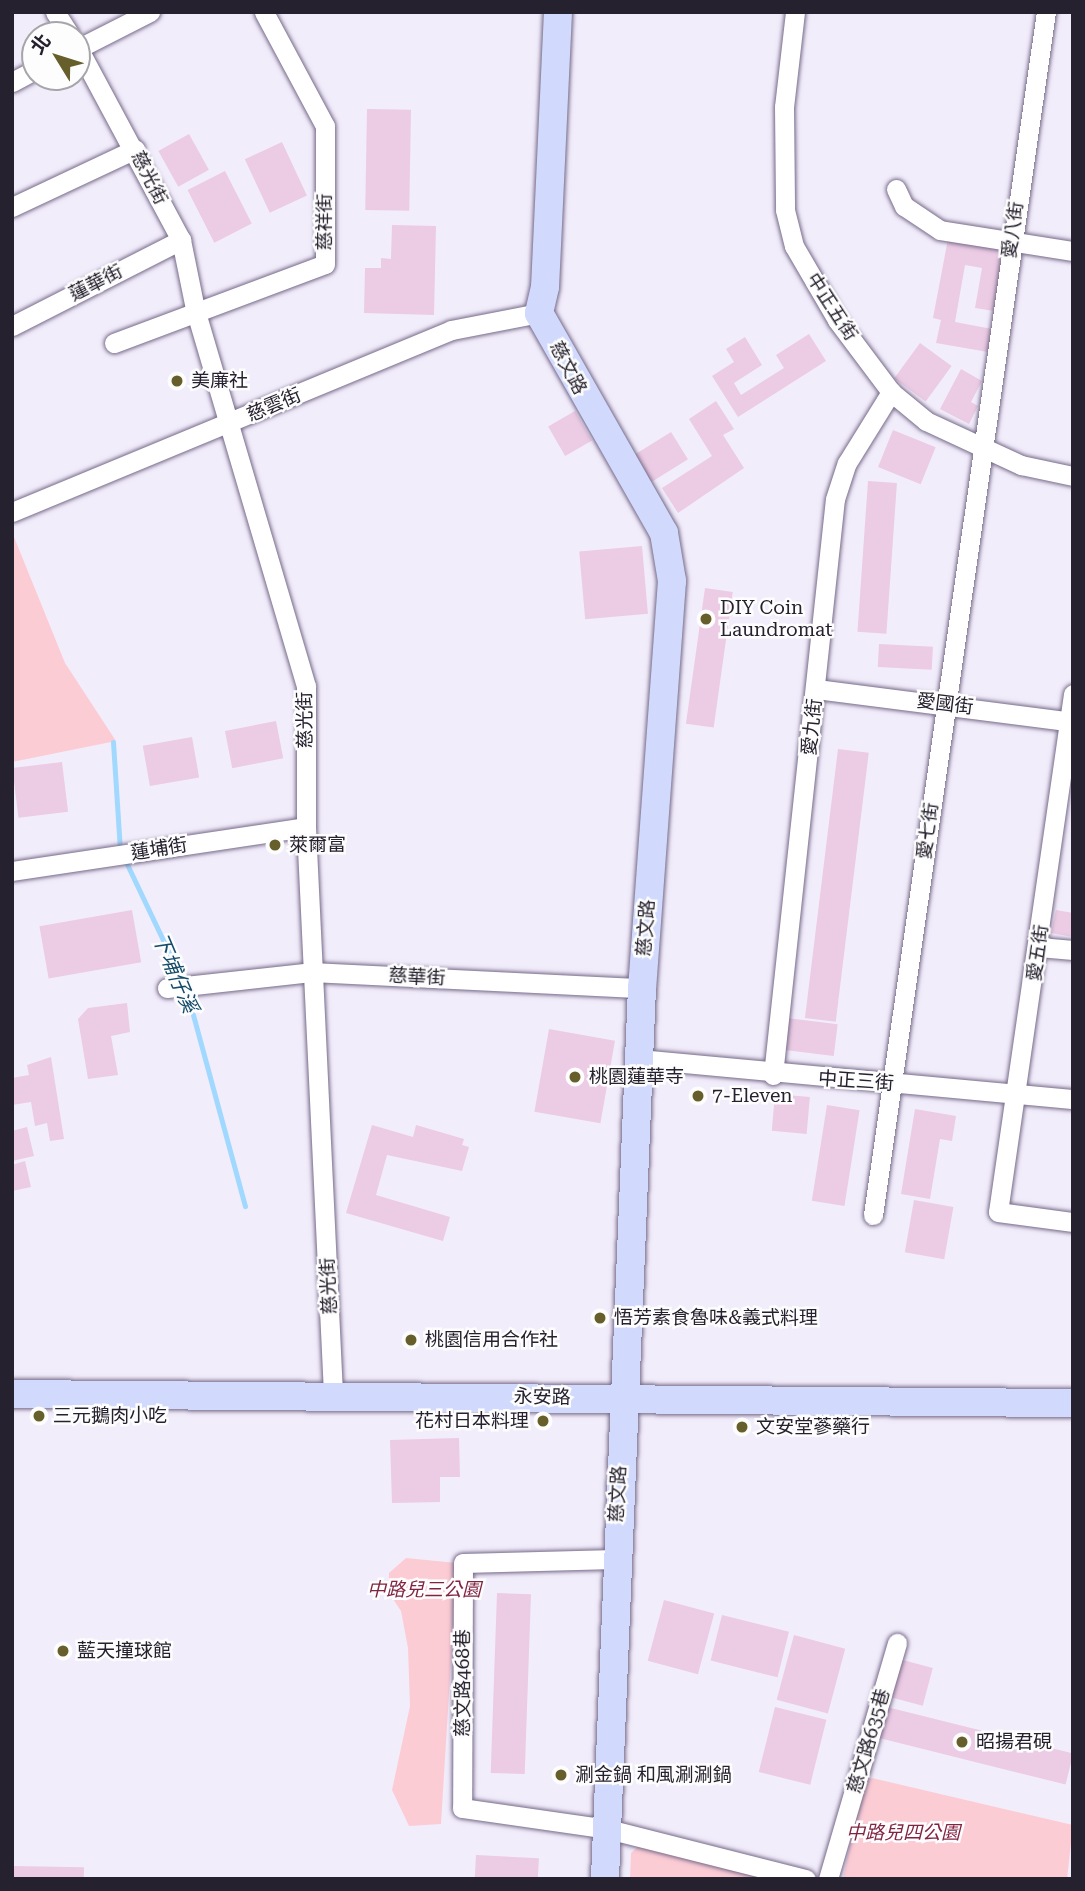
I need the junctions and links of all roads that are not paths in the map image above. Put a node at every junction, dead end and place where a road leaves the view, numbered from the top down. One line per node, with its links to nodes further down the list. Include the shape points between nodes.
1 (150, 12): 6 (street)
2 (264, 12): 14 (street, 慈祥街, via 326,126 325,264)
3 (558, 12): 15 (street, via 545,287)
4 (795, 12): 18 (street, 中正五街, via 784,107 788,227 837,320)
5 (1046, 12): 12 (street, 愛八街)
6 (91, 38)
7 (91, 71): 8 (street, 慈光街)
8 (135, 149): 10 (street); 11 (street, 慈光街)
9 (896, 189): 12 (street, via 904,206 940,230)
10 (12, 207)
11 (181, 240): 14 (street, 慈光街); 16 (street, 蓮華街)
12 (1011, 243): 13 (street); 20 (street, 愛八街)
13 (1073, 251)
14 (195, 309): 17 (street, 慈祥街); 19 (street, 慈光街)
15 (539, 313): 19 (street, 慈雲街, via 451,330); 33 (street, 慈文路, via 664,533 670,557)
16 (12, 326)
17 (114, 343)
18 (891, 392): 20 (street, 中正五街, via 926,421); 23 (street, 愛九街, via 848,463 835,499)
19 (229, 425): 22 (street, 慈雲街); 27 (street, 慈光街, via 306,686)
20 (982, 447): 21 (street, 中正五街, via 1021,465); 25 (street, 愛七街)
21 (1073, 476)
22 (12, 512)
23 (816, 689): 25 (street, 愛國街); 35 (street, 愛九街)
24 (1073, 694): 26 (street, 愛五街)
25 (946, 703): 26 (street, 愛國街); 36 (street, 愛七街)
26 (1071, 721): 29 (street, 愛五街)
27 (306, 827): 28 (street, 蓮埔街); 31 (street, 慈光街)
28 (12, 872)
29 (1039, 947): 30 (street); 37 (street, 愛五街)
30 (1073, 950)
31 (312, 972): 32 (street, 慈華街); 33 (street, 慈華街); 42 (street, 慈光街)
32 (179, 987)
33 (642, 988): 34 (street, 慈文路)
34 (640, 1059): 35 (street, 中正三街); 43 (street, 慈文路)
35 (773, 1075): 36 (street, 中正三街)
36 (892, 1083): 37 (street, 中正三街); 39 (street, 愛七街)
37 (1016, 1094): 38 (street, 中正三街); 40 (street, 愛五街, via 998,1212)
38 (1073, 1099)
39 (873, 1214)
40 (1073, 1223)
41 (12, 1394): 42 (street, 永安路)
42 (333, 1394): 43 (street, 永安路)
43 (623, 1398): 44 (street, 永安路); 45 (street, 慈文路)
44 (1073, 1403)
45 (615, 1559): 47 (street, 慈文路); 47 (street, 慈文路468巷, via 463,1563 462,1808)
46 (897, 1643): 50 (street, 慈文路635巷)
47 (608, 1829): 48 (street, 慈文路); 49 (street)
48 (605, 1879)
49 (806, 1879)
50 (828, 1879)

